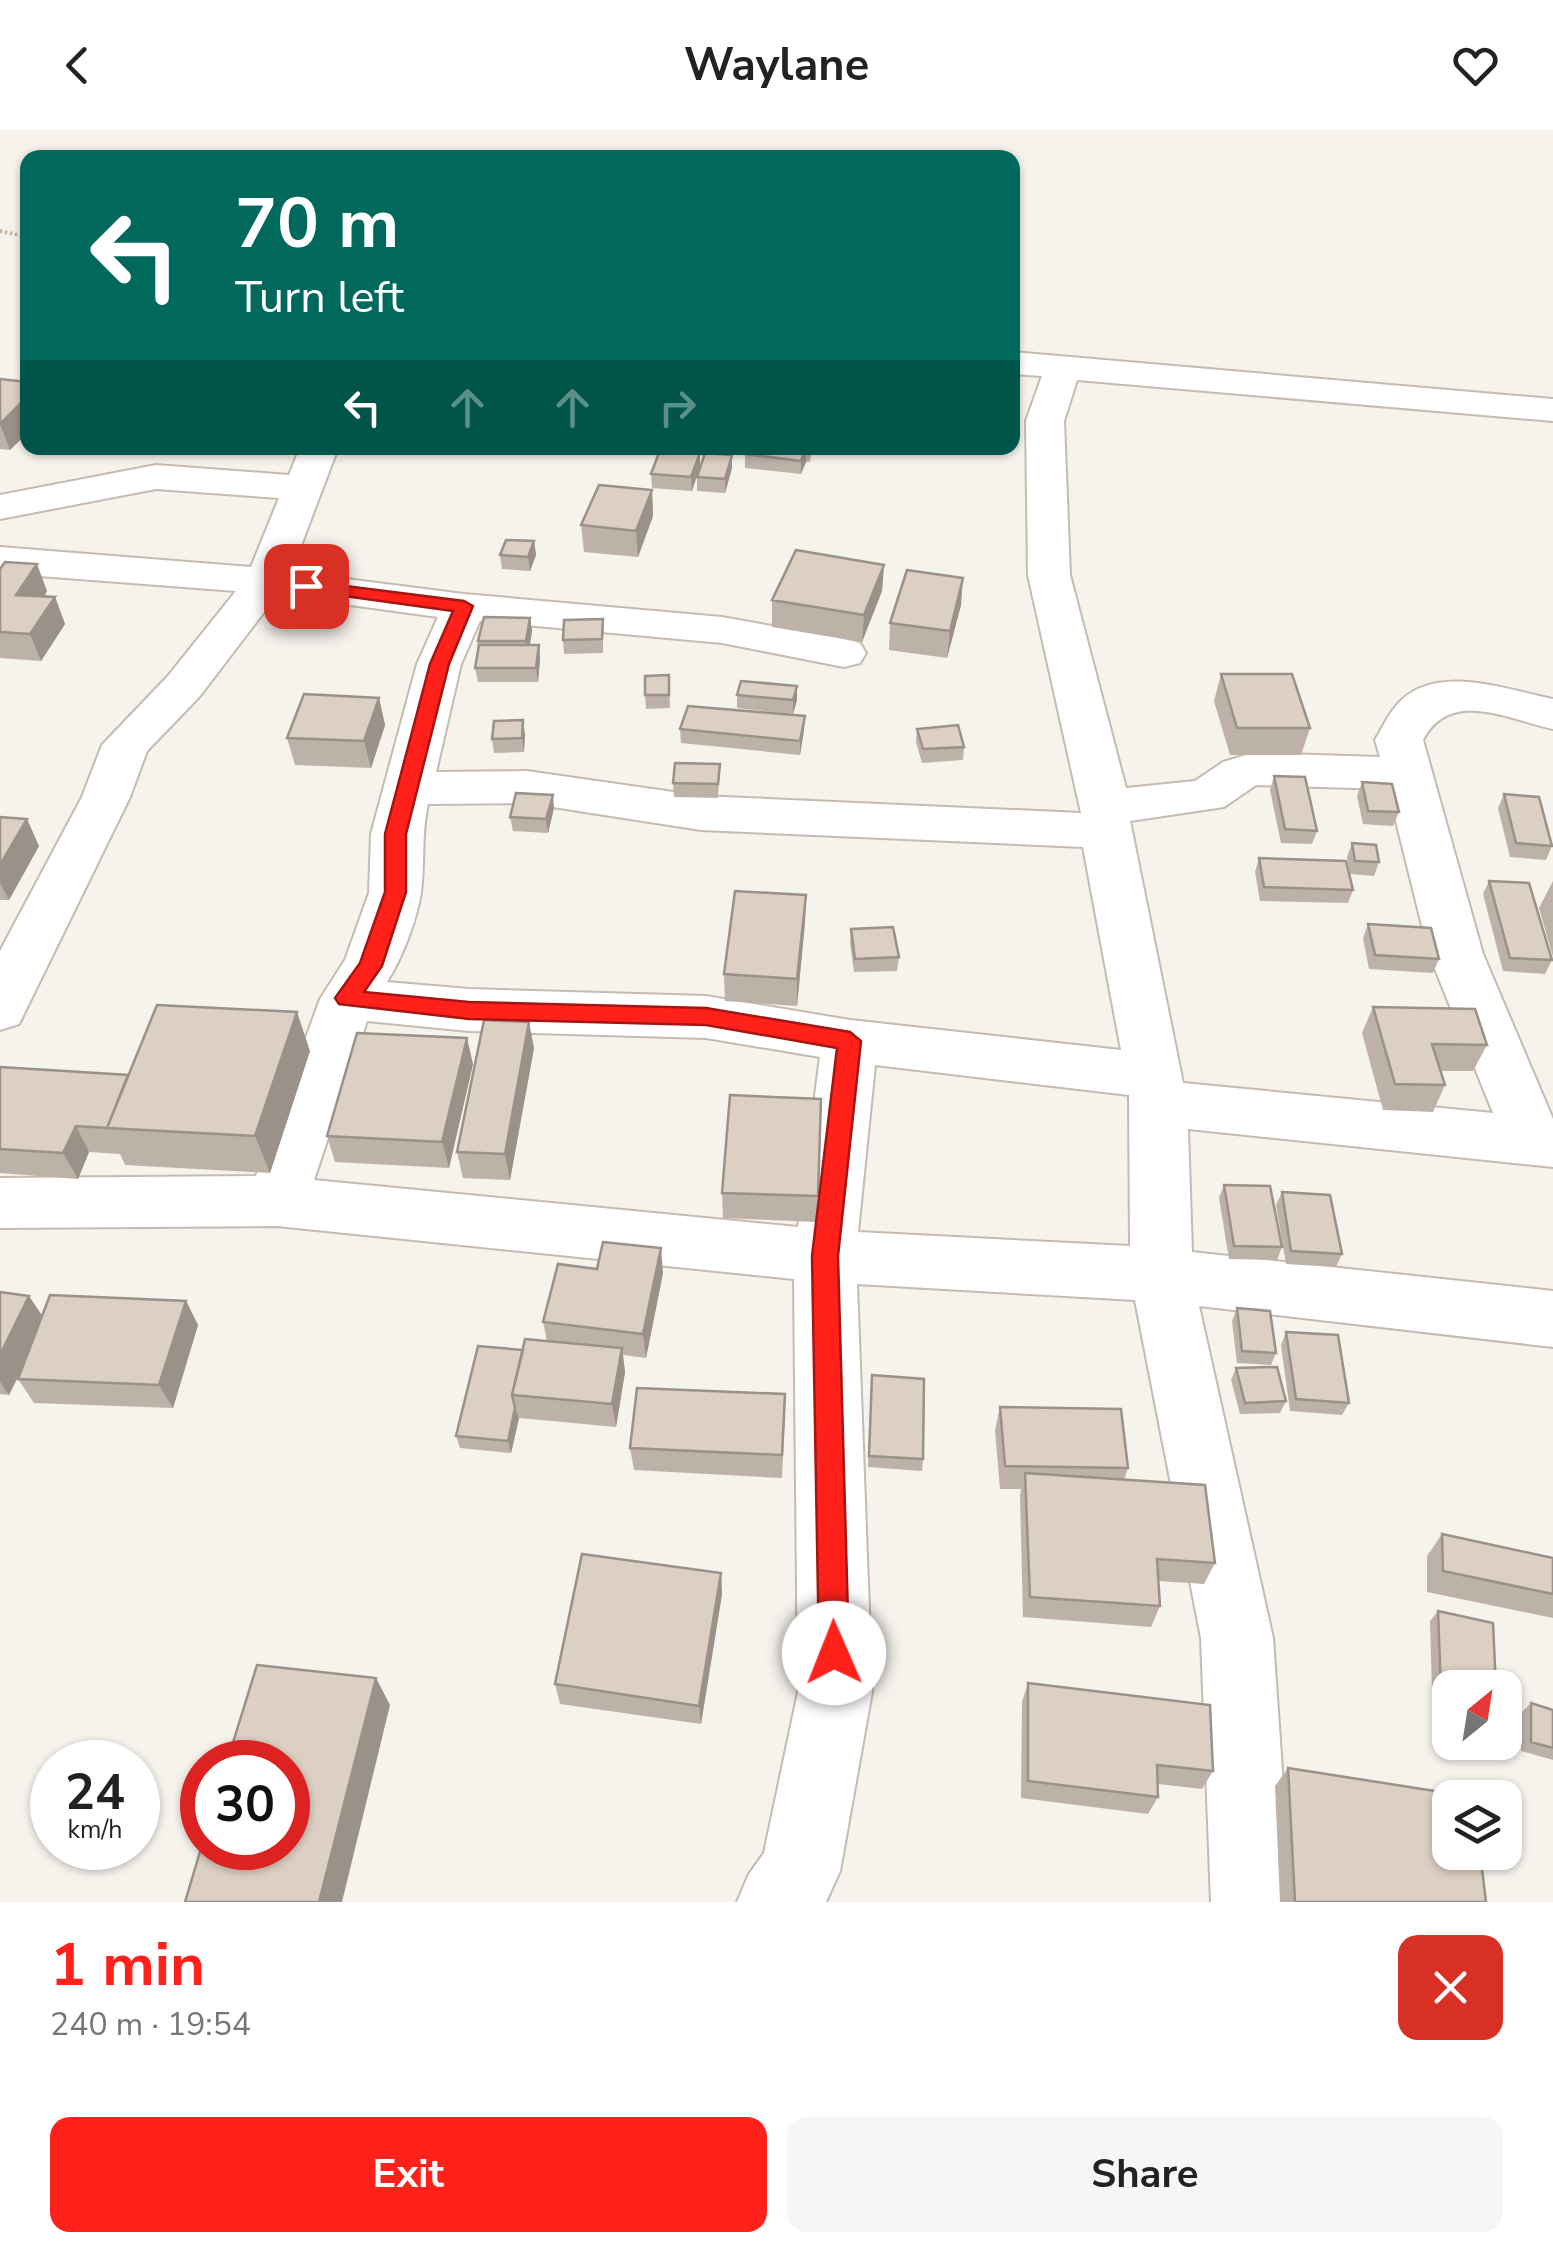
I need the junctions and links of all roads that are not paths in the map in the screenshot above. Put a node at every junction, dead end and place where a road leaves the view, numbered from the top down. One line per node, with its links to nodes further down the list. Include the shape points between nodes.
1 (1038, 366): 2 (street); 13 (street, via 1049,575)
2 (1553, 410)
3 (316, 455): 4 (street)
4 (303, 488): 5 (street, via 156,477); 7 (street)
5 (0, 508)
6 (0, 560): 7 (street)
7 (266, 581): 8 (street); 15 (street, via 184,686 126,745)
8 (464, 606): 9 (street, via 722,630); 12 (street, via 440,664)
9 (844, 652)
10 (1553, 714): 11 (street, via 1499,699 1446,698 1416,712 1399,740)
11 (1409, 774): 13 (street, via 1253,769 1206,796); 18 (street, via 1456,954)
12 (407, 788): 13 (street, via 526,787 702,813); 14 (street, via 396,834 395,892 370,966)
13 (1105, 819): 17 (street)
14 (347, 998): 16 (street, via 469,1010 706,1017); 19 (street)
15 (0, 1009)
16 (850, 1041): 17 (street); 21 (street)
17 (1155, 1089): 18 (street); 22 (street)
18 (1543, 1142)
19 (276, 1201): 20 (street); 21 (street)
20 (0, 1203)
21 (825, 1256): 22 (street); 24 (street, via 835,1692 800,1871)
22 (1160, 1275): 23 (street); 25 (street, via 1237,1638)
23 (1553, 1319)
24 (776, 1902)
25 (1251, 1902)

